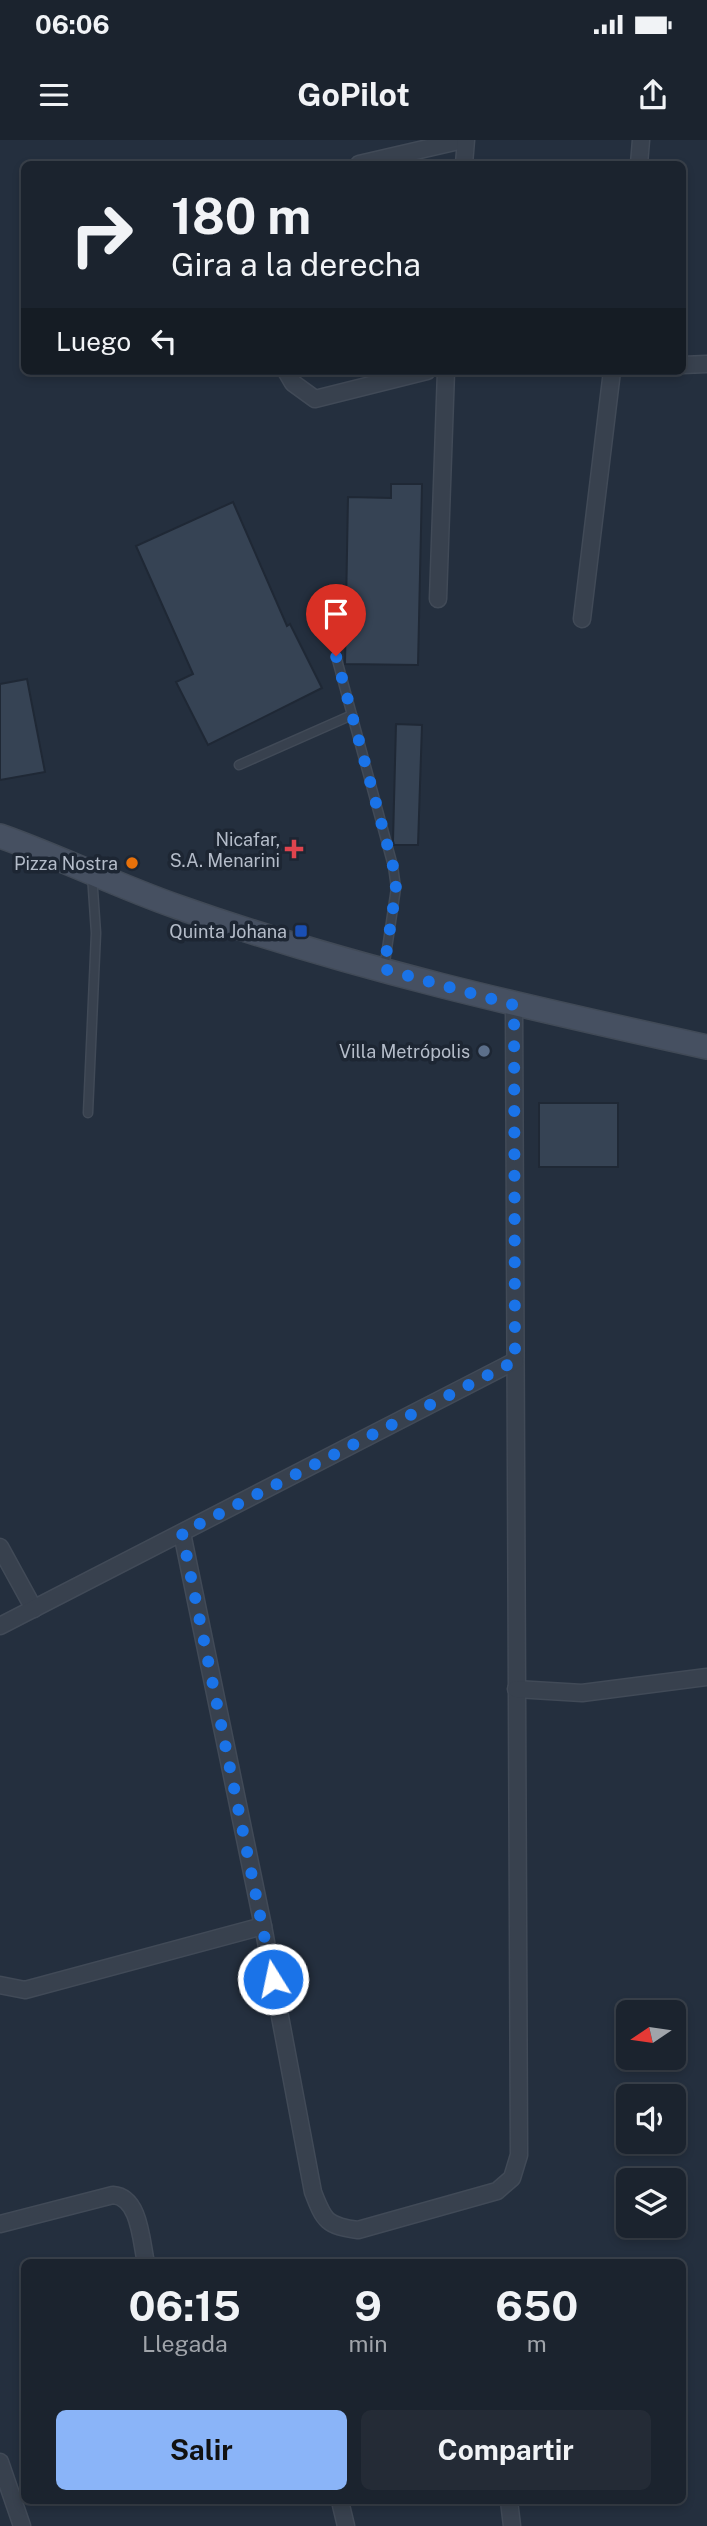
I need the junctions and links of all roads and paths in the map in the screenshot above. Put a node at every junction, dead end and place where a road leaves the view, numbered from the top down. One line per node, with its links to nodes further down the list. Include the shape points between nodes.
1 (464, 140): 3 (street); 4 (street)
2 (641, 140): 5 (street)
3 (372, 161)
4 (464, 161)
5 (639, 161)
6 (707, 364): 7 (street)
7 (686, 365)
8 (288, 375): 9 (street, via 315,400)
9 (412, 375)
10 (446, 375): 12 (street)
11 (612, 375): 13 (street)
12 (438, 599)
13 (582, 619)
14 (336, 656): 15 (lane)
15 (352, 715): 16 (lane); 19 (lane, via 385,829 396,888)
16 (239, 765)
17 (0, 836): 18 (street)
18 (91, 872): 19 (street, via 177,907); 22 (lane, via 96,933)
19 (384, 969): 20 (street)
20 (514, 1005): 21 (street); 23 (street)
21 (707, 1047)
22 (88, 1113)
23 (515, 1361): 24 (street); 29 (street)
24 (182, 1533): 26 (street); 30 (street)
25 (0, 1546): 26 (street)
26 (34, 1609): 27 (street)
27 (0, 1626)
28 (707, 1677): 29 (street, via 582,1693)
29 (516, 1689): 30 (street, via 519,2155 512,2178 497,2191 358,2230 335,2227 323,2217 313,2192)
30 (263, 1926): 31 (street, via 25,1990)
31 (0, 1985)
32 (0, 2224): 33 (street, via 122,2196 132,2204)
33 (145, 2259)
34 (0, 2462): 35 (street)
35 (18, 2494): 38 (street)
36 (341, 2504): 39 (street)
37 (509, 2504): 40 (street)
38 (22, 2526)
39 (346, 2526)
40 (512, 2526)

